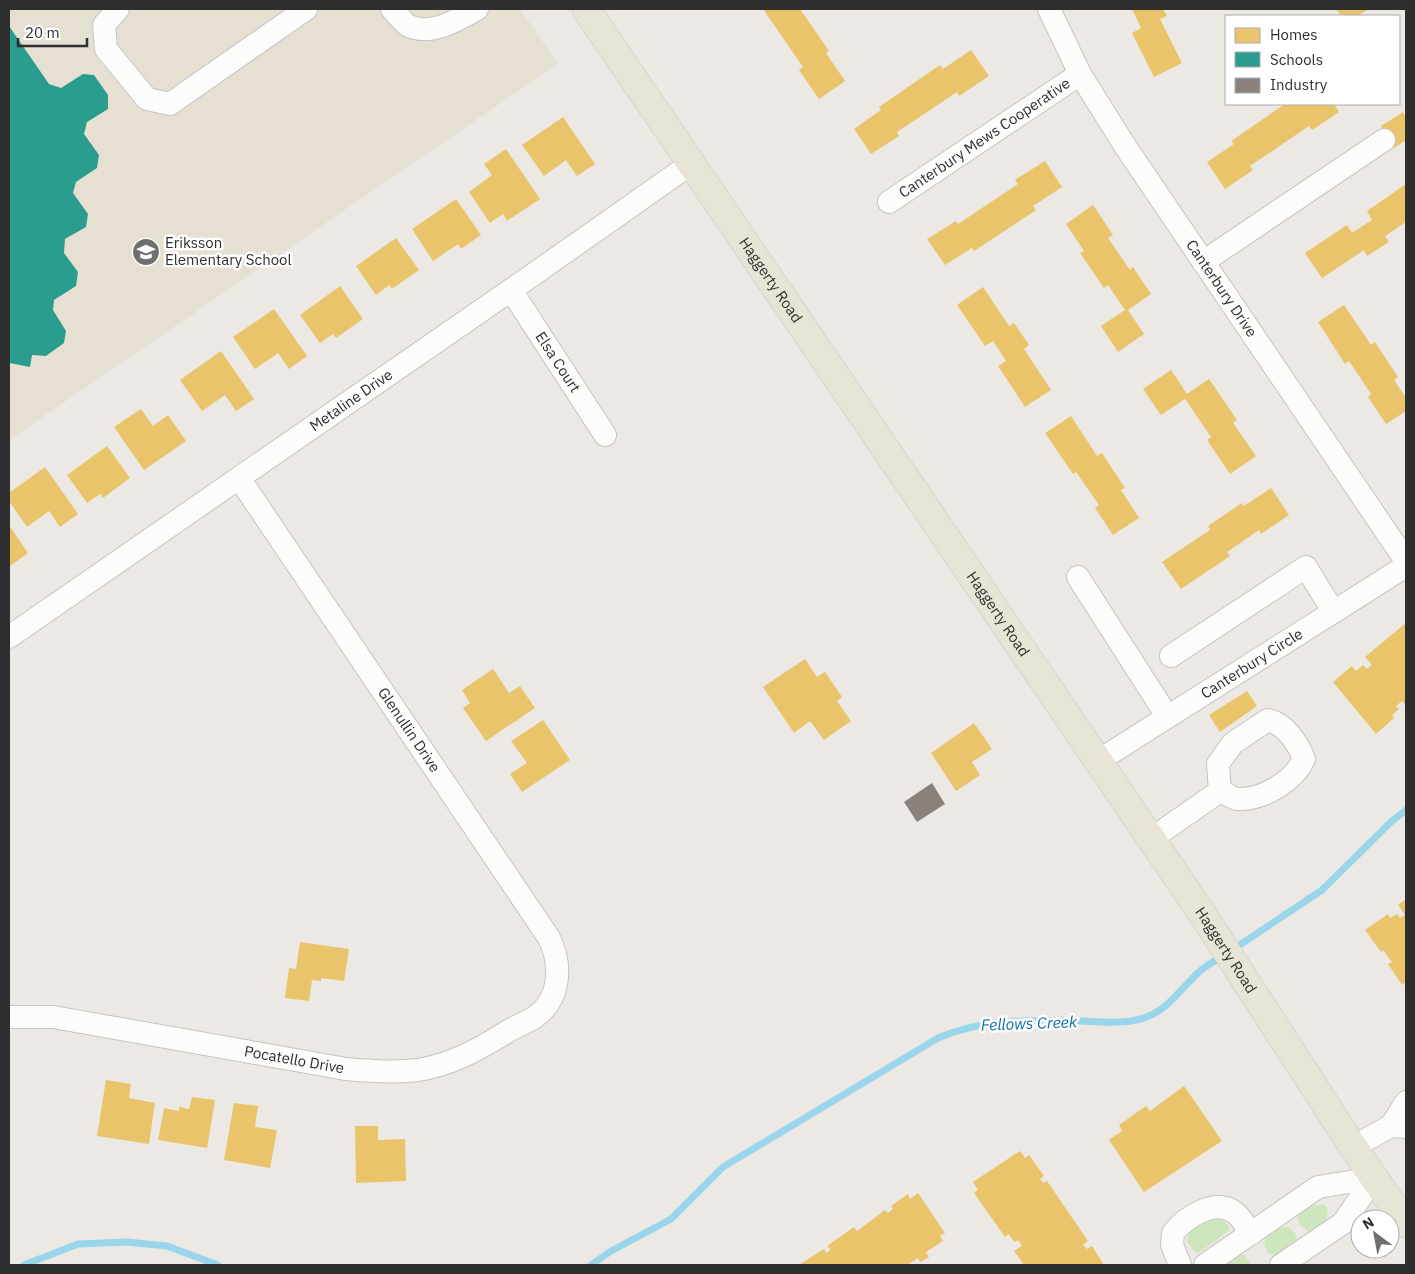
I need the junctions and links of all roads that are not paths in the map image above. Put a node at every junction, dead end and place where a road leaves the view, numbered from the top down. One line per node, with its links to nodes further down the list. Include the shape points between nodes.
1 (118, 9): 2 (street, via 104,25 106,49 146,99 170,104)
2 (306, 9)
3 (392, 9): 4 (street, via 409,26 432,29)
4 (477, 9)
5 (586, 9): 9 (main road, Haggerty Road)
6 (1049, 9): 7 (street, Canterbury Drive)
7 (1080, 74): 10 (street, Canterbury Mews Cooperative); 11 (street, Canterbury Drive)
8 (1384, 140): 11 (street)
9 (692, 163): 12 (street, Metaline Drive); 22 (main road, Haggerty Road)
10 (889, 202)
11 (1203, 262): 15 (street, Canterbury Drive)
12 (511, 290): 13 (street, Elsa Court); 14 (street, Metaline Drive)
13 (605, 434)
14 (239, 478): 19 (street, Metaline Drive); 25 (street, Glenullin Drive, via 549,938 557,961)
15 (1406, 561)
16 (1406, 566): 18 (street, Canterbury Circle)
17 (1078, 577): 21 (street)
18 (1333, 611): 20 (street, via 1306,567); 21 (street, Canterbury Circle)
19 (9, 636)
20 (1171, 656)
21 (1167, 716): 22 (street, Canterbury Circle)
22 (1098, 761): 24 (main road, Haggerty Road)
23 (1220, 791): 24 (street)
24 (1151, 839): 29 (main road, Haggerty Road)
25 (554, 989): 26 (street, Pocatello Drive, via 545,1007 535,1016 482,1048 419,1070 385,1072 346,1069 53,1017)
26 (9, 1017)
27 (1406, 1102): 28 (street)
28 (1399, 1126): 29 (street)
29 (1353, 1147): 30 (main road, Haggerty Road)
30 (1374, 1178): 31 (main road, Haggerty Road); 32 (street, via 1318,1187); 35 (street, via 1343,1223)
31 (1406, 1224)
32 (1251, 1234): 33 (street, via 1234,1212 1216,1206 1204,1210 1173,1233 1172,1245); 34 (street)
33 (1180, 1265)
34 (1205, 1265)
35 (1281, 1265)

